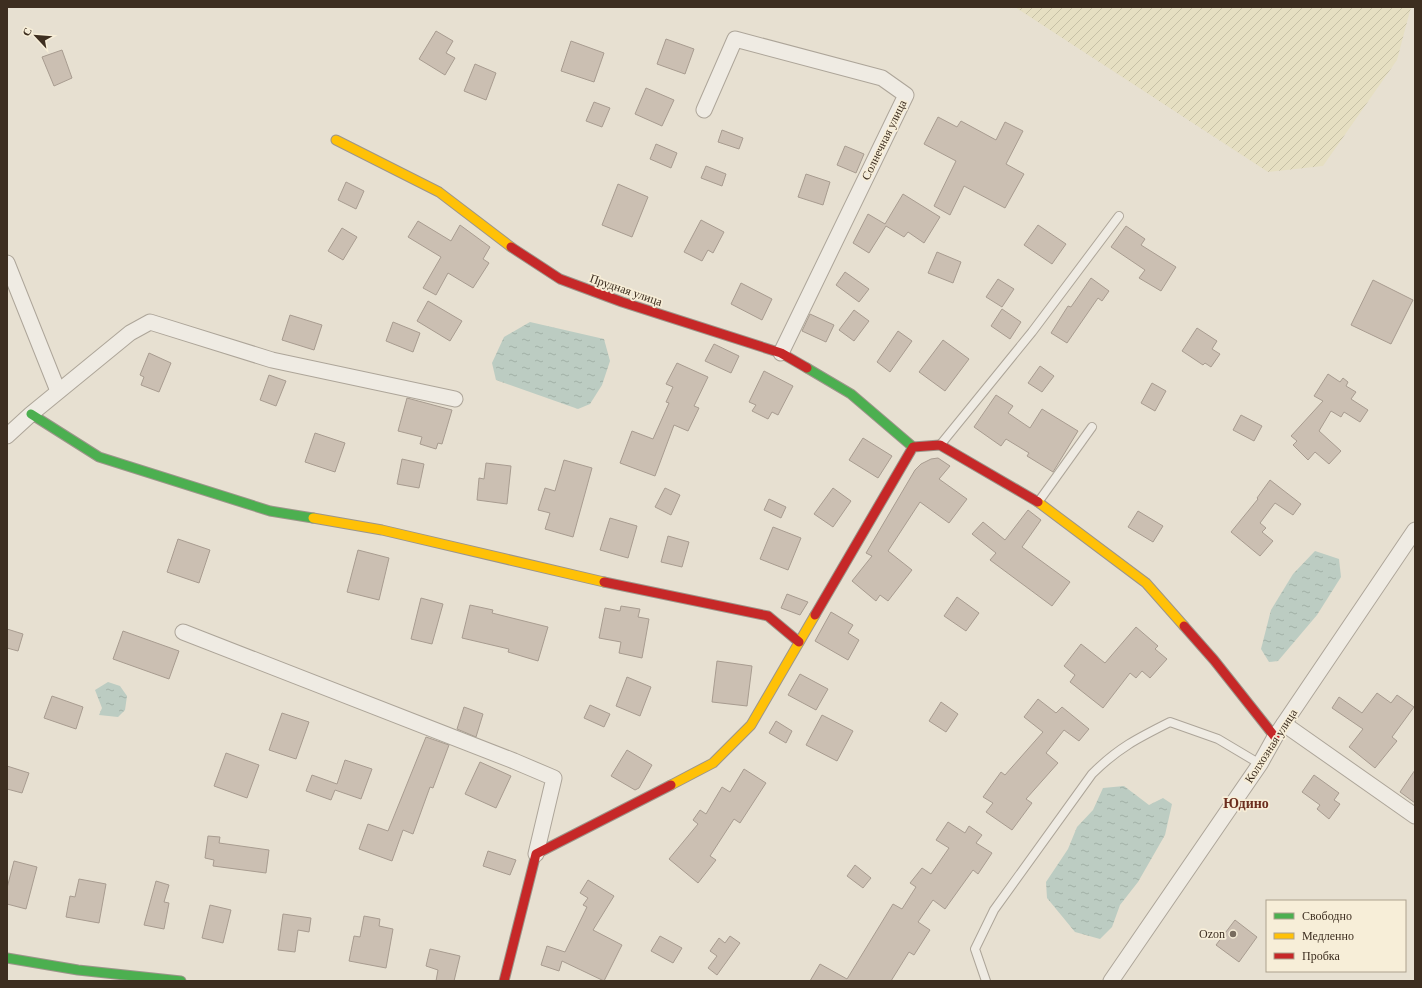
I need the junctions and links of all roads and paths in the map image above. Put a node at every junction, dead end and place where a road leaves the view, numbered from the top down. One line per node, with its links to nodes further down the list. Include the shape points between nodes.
1 (704, 110): 5 (street, Солнечная улица, via 735,39 882,78 906,95)
2 (336, 140): 5 (street, Прудная улица, via 439,192 522,255 560,279 622,302)
3 (1119, 216): 11 (lane, via 1032,332)
4 (7, 263): 6 (street)
5 (781, 353): 12 (street, Прудная улица, via 851,394)
6 (58, 391): 7 (street, via 130,333 150,322 272,360); 8 (street)
7 (455, 399)
8 (31, 414): 10 (street); 16 (street, via 99,457 270,511 382,530 640,590 768,616)
9 (1092, 427): 13 (lane)
10 (7, 436)
11 (940, 445): 12 (street); 13 (street)
12 (913, 447): 16 (street)
13 (1038, 502): 18 (street, via 1146,582 1214,660)
14 (1415, 530): 17 (street, Колхозная улица)
15 (183, 632): 21 (street, via 554,778)
16 (798, 642): 21 (street, via 751,725 712,763)
17 (1284, 724): 18 (street, Колхозная улица); 20 (street)
18 (1274, 737): 19 (street, Колхозная улица)
19 (1260, 764): 25 (lane, via 1218,739 1170,722 1126,744 1108,758 1088,780 994,910 975,949); 26 (street, Колхозная улица)
20 (1415, 816)
21 (536, 854): 24 (street)
22 (7, 958): 23 (street, via 78,970)
23 (181, 981)
24 (504, 981)
25 (986, 981)
26 (1111, 981)

